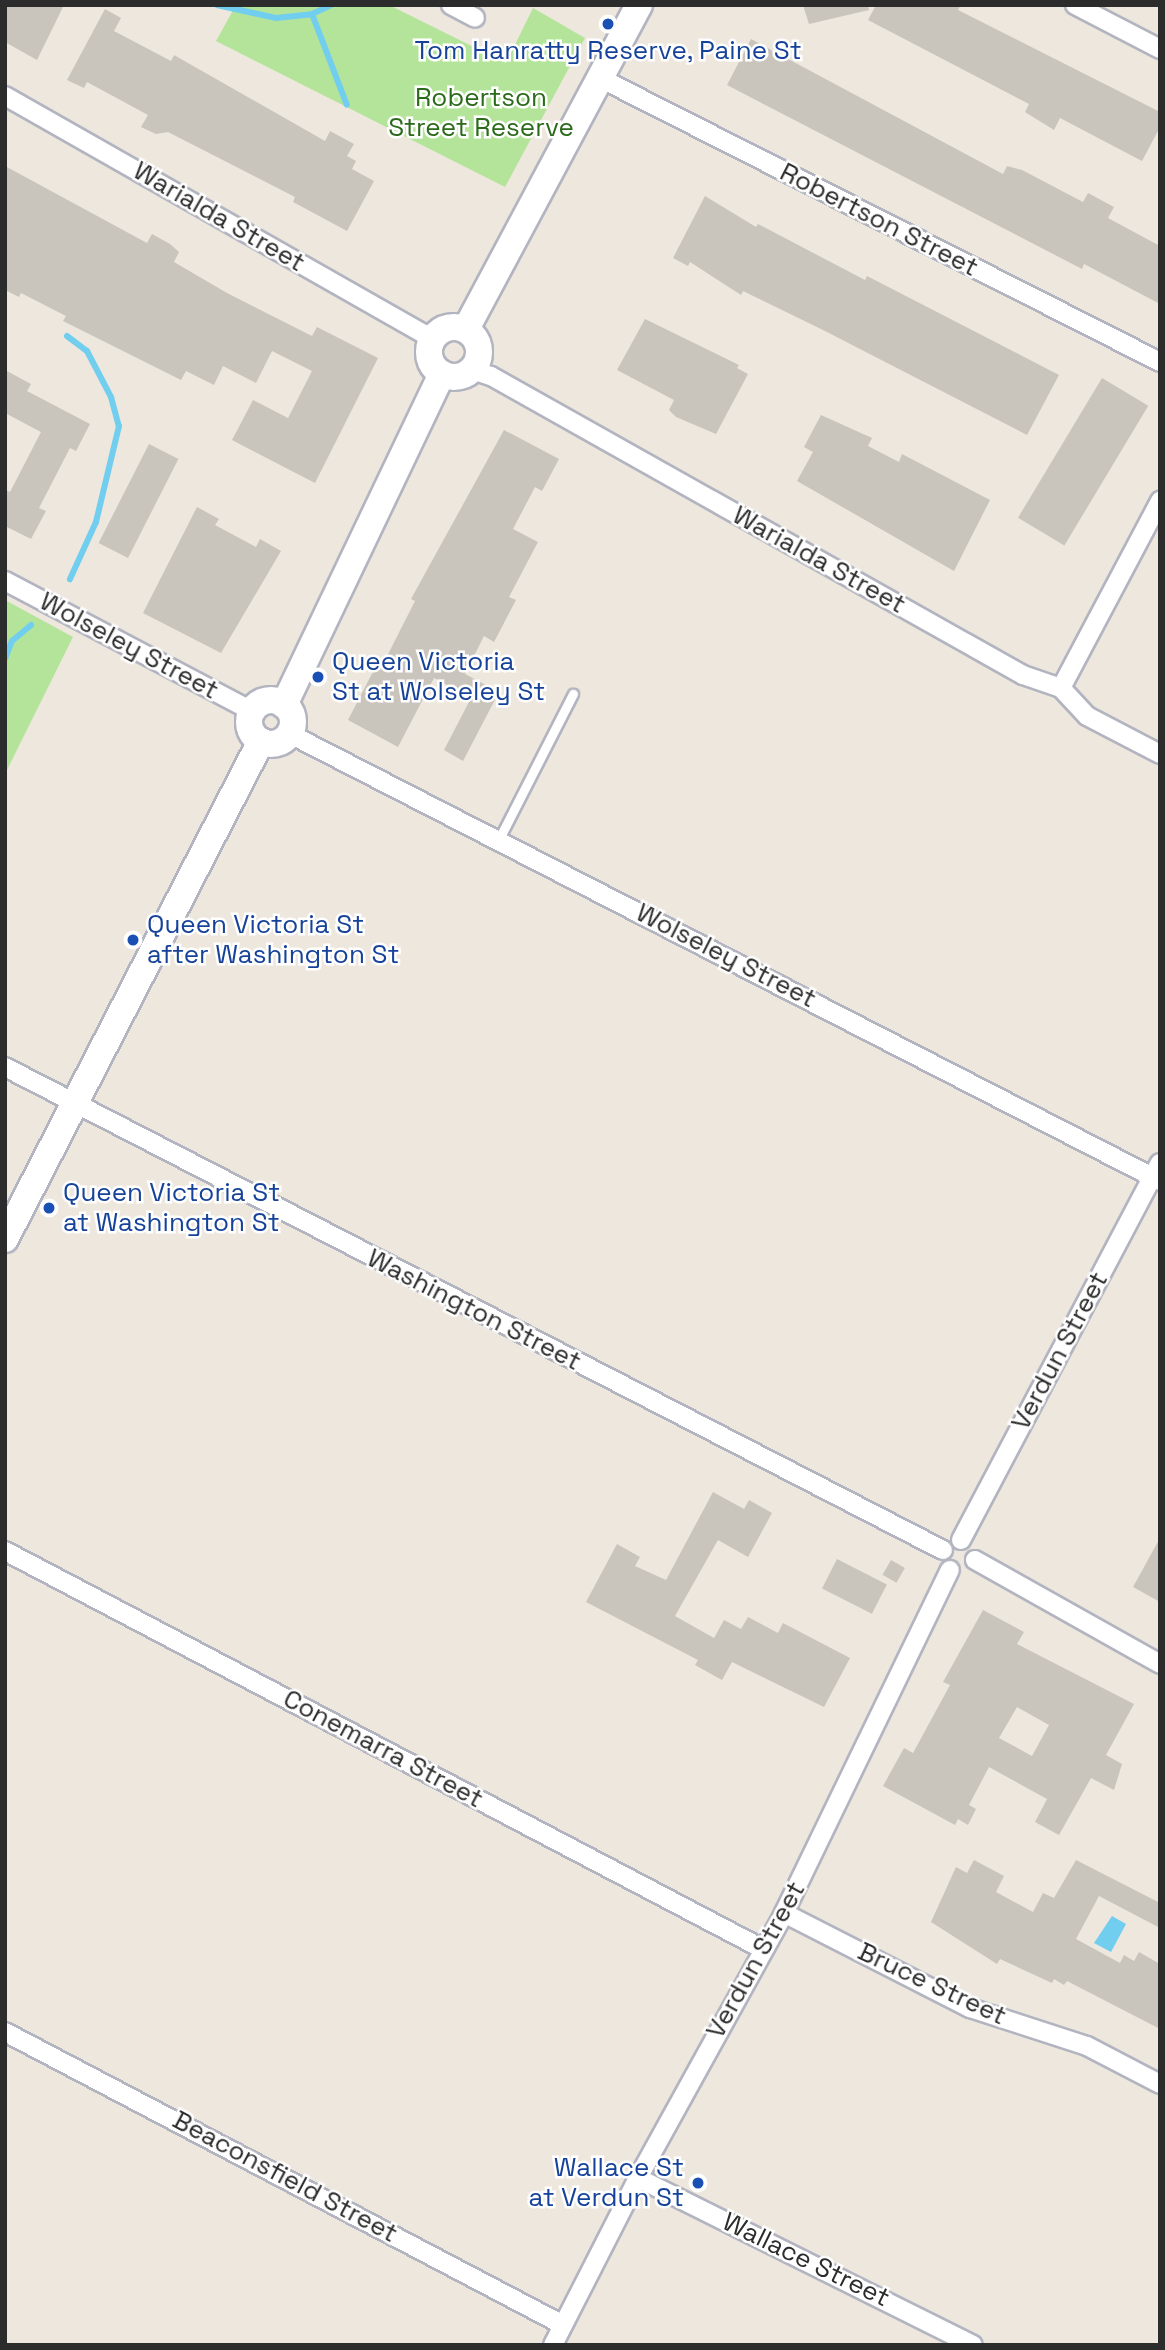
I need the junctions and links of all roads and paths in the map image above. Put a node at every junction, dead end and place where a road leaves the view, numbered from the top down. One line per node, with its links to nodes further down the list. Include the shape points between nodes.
1 (451, 5): 5 (street)
2 (639, 5): 7 (main road)
3 (1076, 5): 4 (street)
4 (1095, 9): 6 (street)
5 (475, 18)
6 (1160, 49)
7 (598, 77): 9 (main road); 11 (street, Robertson Street)
8 (5, 96): 10 (street, Warialda Street)
9 (466, 329): 10 (main road, via 449,327); 12 (main road, via 479,350)
10 (433, 339): 13 (main road, via 431,362)
11 (1160, 362)
12 (472, 370): 13 (main road, via 457,377); 16 (street, Warialda Street, via 491,376 1023,675)
13 (442, 374): 18 (main road)
14 (1160, 501): 16 (street)
15 (5, 580): 19 (street, Wolseley Street)
16 (1061, 688): 22 (street, Warialda Street, via 1087,716)
17 (573, 694): 23 (lane)
18 (284, 705): 19 (main road, via 269,700); 20 (main road, via 293,720)
19 (252, 711): 21 (main road, via 250,728)
20 (290, 734): 21 (main road, via 275,744); 23 (street, Wolseley Street)
21 (261, 741): 25 (main road)
22 (1160, 754)
23 (499, 839): 26 (street, Wolseley Street)
24 (5, 1067): 25 (street, Washington Street)
25 (75, 1103): 27 (main road); 29 (street, Washington Street)
26 (1157, 1173): 28 (street, Verdun Street)
27 (5, 1239)
28 (961, 1540): 29 (street); 31 (street, via 975,1551)
29 (943, 1550): 32 (street, via 943,1562)
30 (5, 1551): 35 (street, Conemarra Street)
31 (975, 1560): 32 (street, via 967,1571); 33 (street)
32 (950, 1570): 34 (street, Verdun Street)
33 (1160, 1664)
34 (783, 1913): 35 (street, Verdun Street); 37 (street, Bruce Street, via 970,2008 1087,2046)
35 (761, 1948): 38 (street, Verdun Street)
36 (5, 2032): 39 (street, Beaconsfield Street)
37 (1160, 2084)
38 (638, 2178): 39 (street, Verdun Street); 41 (street, Wallace Street)
39 (563, 2325): 40 (street, Verdun Street)
40 (553, 2345)
41 (973, 2345)

